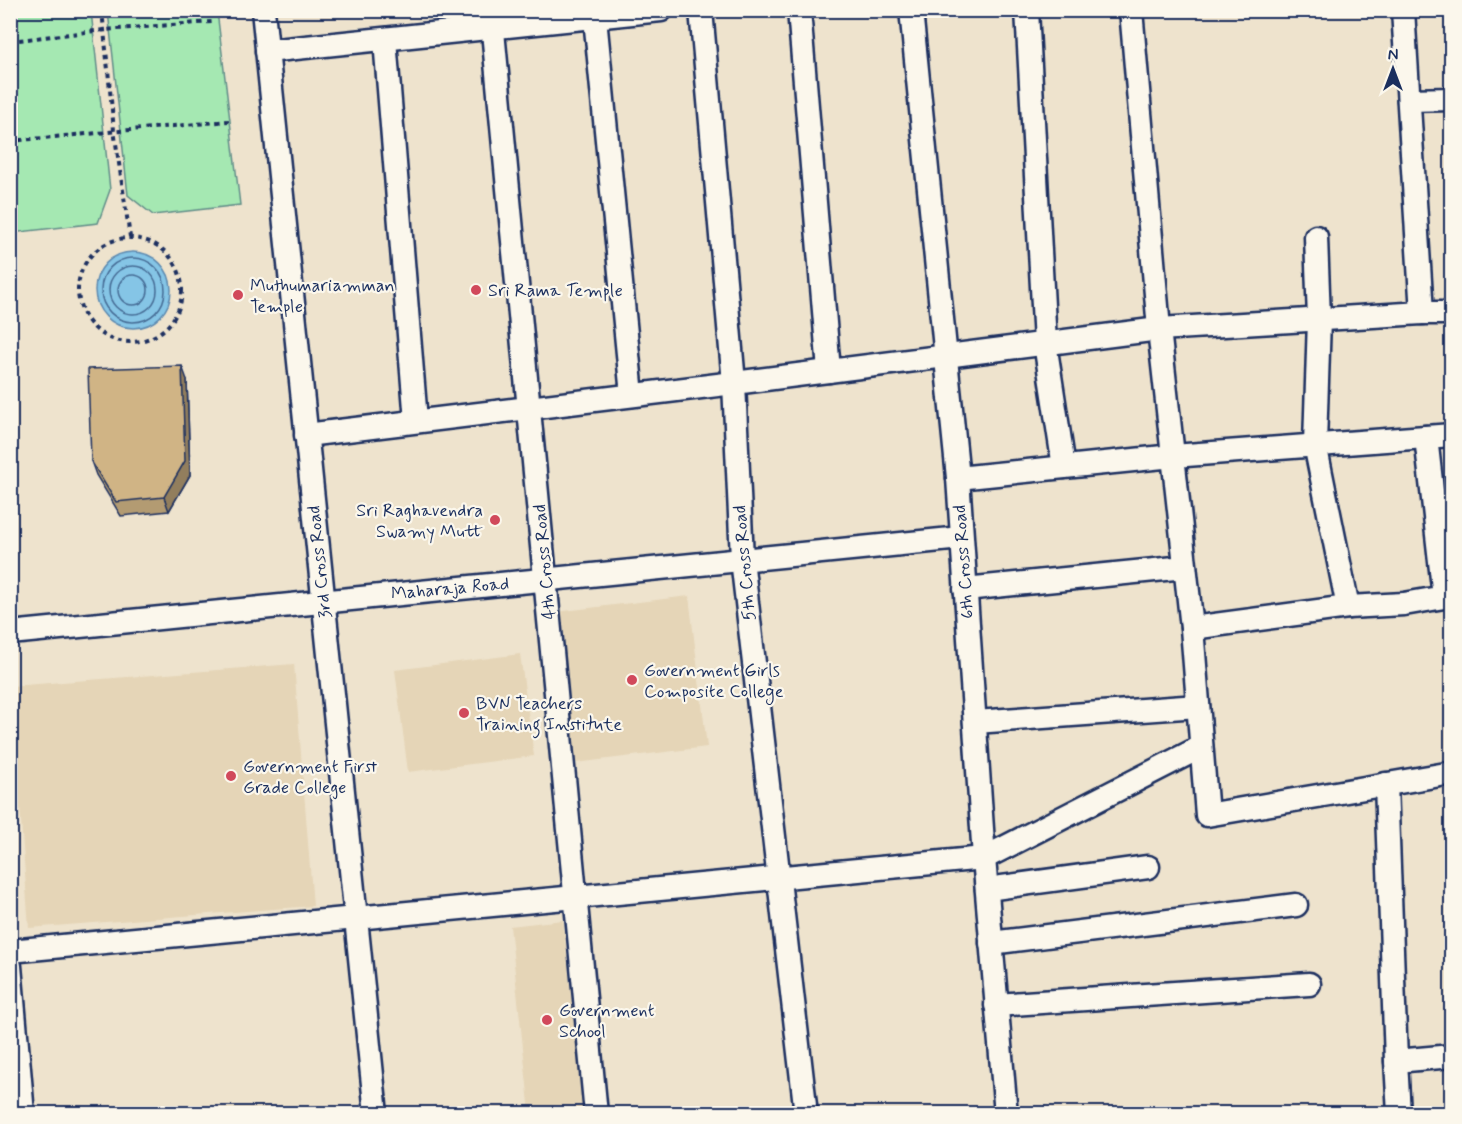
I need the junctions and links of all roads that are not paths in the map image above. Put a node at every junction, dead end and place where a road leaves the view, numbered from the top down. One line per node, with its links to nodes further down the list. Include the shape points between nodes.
1 (263, 10): 12 (street, 3rd Cross Road)
2 (661, 10): 9 (street)
3 (701, 10): 23 (street, 5th Cross Road)
4 (800, 10): 22 (street)
5 (911, 10): 21 (street, 6th Cross Road)
6 (1027, 10): 20 (street)
7 (1131, 10): 19 (street)
8 (1403, 10): 14 (street)
9 (595, 18): 10 (street); 24 (street)
10 (492, 20): 11 (street); 25 (street, 4th Cross Road)
11 (385, 40): 12 (street); 26 (street)
12 (267, 51): 27 (street, 3rd Cross Road)
13 (1452, 99): 14 (street)
14 (1409, 100): 16 (street)
15 (1316, 237): 18 (street)
16 (1422, 313): 17 (street); 18 (street)
17 (1452, 313)
18 (1319, 319): 19 (street); 30 (street)
19 (1159, 329): 20 (street); 31 (street)
20 (1045, 343): 21 (street); 32 (street)
21 (945, 356): 22 (street); 33 (street, 6th Cross Road)
22 (829, 371): 23 (street)
23 (734, 384): 24 (street); 35 (street, 5th Cross Road)
24 (632, 395): 25 (street)
25 (529, 407): 26 (street); 37 (street, 4th Cross Road)
26 (416, 421): 27 (street)
27 (306, 435): 40 (street, 3rd Cross Road)
28 (1452, 435): 29 (street)
29 (1426, 437): 30 (street); 39 (street)
30 (1315, 444): 31 (street); 41 (street)
31 (1173, 456): 32 (street); 36 (street)
32 (1064, 467): 33 (street)
33 (958, 478): 34 (street, 6th Cross Road)
34 (961, 538): 35 (street, Maharaja Road); 38 (street, 6th Cross Road)
35 (742, 559): 37 (street, Maharaja Road); 51 (street, 5th Cross Road)
36 (1185, 567): 38 (street); 42 (street)
37 (545, 580): 40 (street, Maharaja Road); 53 (street, 4th Cross Road)
38 (965, 589): 45 (street, 6th Cross Road)
39 (1448, 596): 41 (street, via 1404,604)
40 (323, 600): 43 (street, Maharaja Road); 55 (street, 3rd Cross Road)
41 (1347, 607): 42 (street)
42 (1192, 628): 44 (street)
43 (10, 633)
44 (1198, 706): 45 (street); 46 (street)
45 (975, 722): 49 (street, 6th Cross Road)
46 (1201, 747): 48 (street, via 1207,815); 49 (street)
47 (1452, 773): 48 (street)
48 (1386, 784): 62 (street)
49 (984, 858): 51 (street); 52 (street, 6th Cross Road)
50 (1148, 867): 52 (street)
51 (779, 878): 53 (street); 66 (street, 5th Cross Road)
52 (987, 889): 56 (street, 6th Cross Road)
53 (576, 897): 55 (street); 65 (street, 4th Cross Road)
54 (1296, 905): 56 (street)
55 (356, 918): 57 (street); 64 (street, 3rd Cross Road)
56 (991, 944): 60 (street, 6th Cross Road)
57 (10, 951)
58 (10, 966): 63 (street)
59 (1309, 984): 60 (street)
60 (996, 1005): 67 (street, 6th Cross Road)
61 (1452, 1056): 62 (street)
62 (1396, 1060): 68 (street)
63 (23, 1113)
64 (376, 1113)
65 (596, 1113)
66 (806, 1113)
67 (1006, 1113)
68 (1399, 1113)

